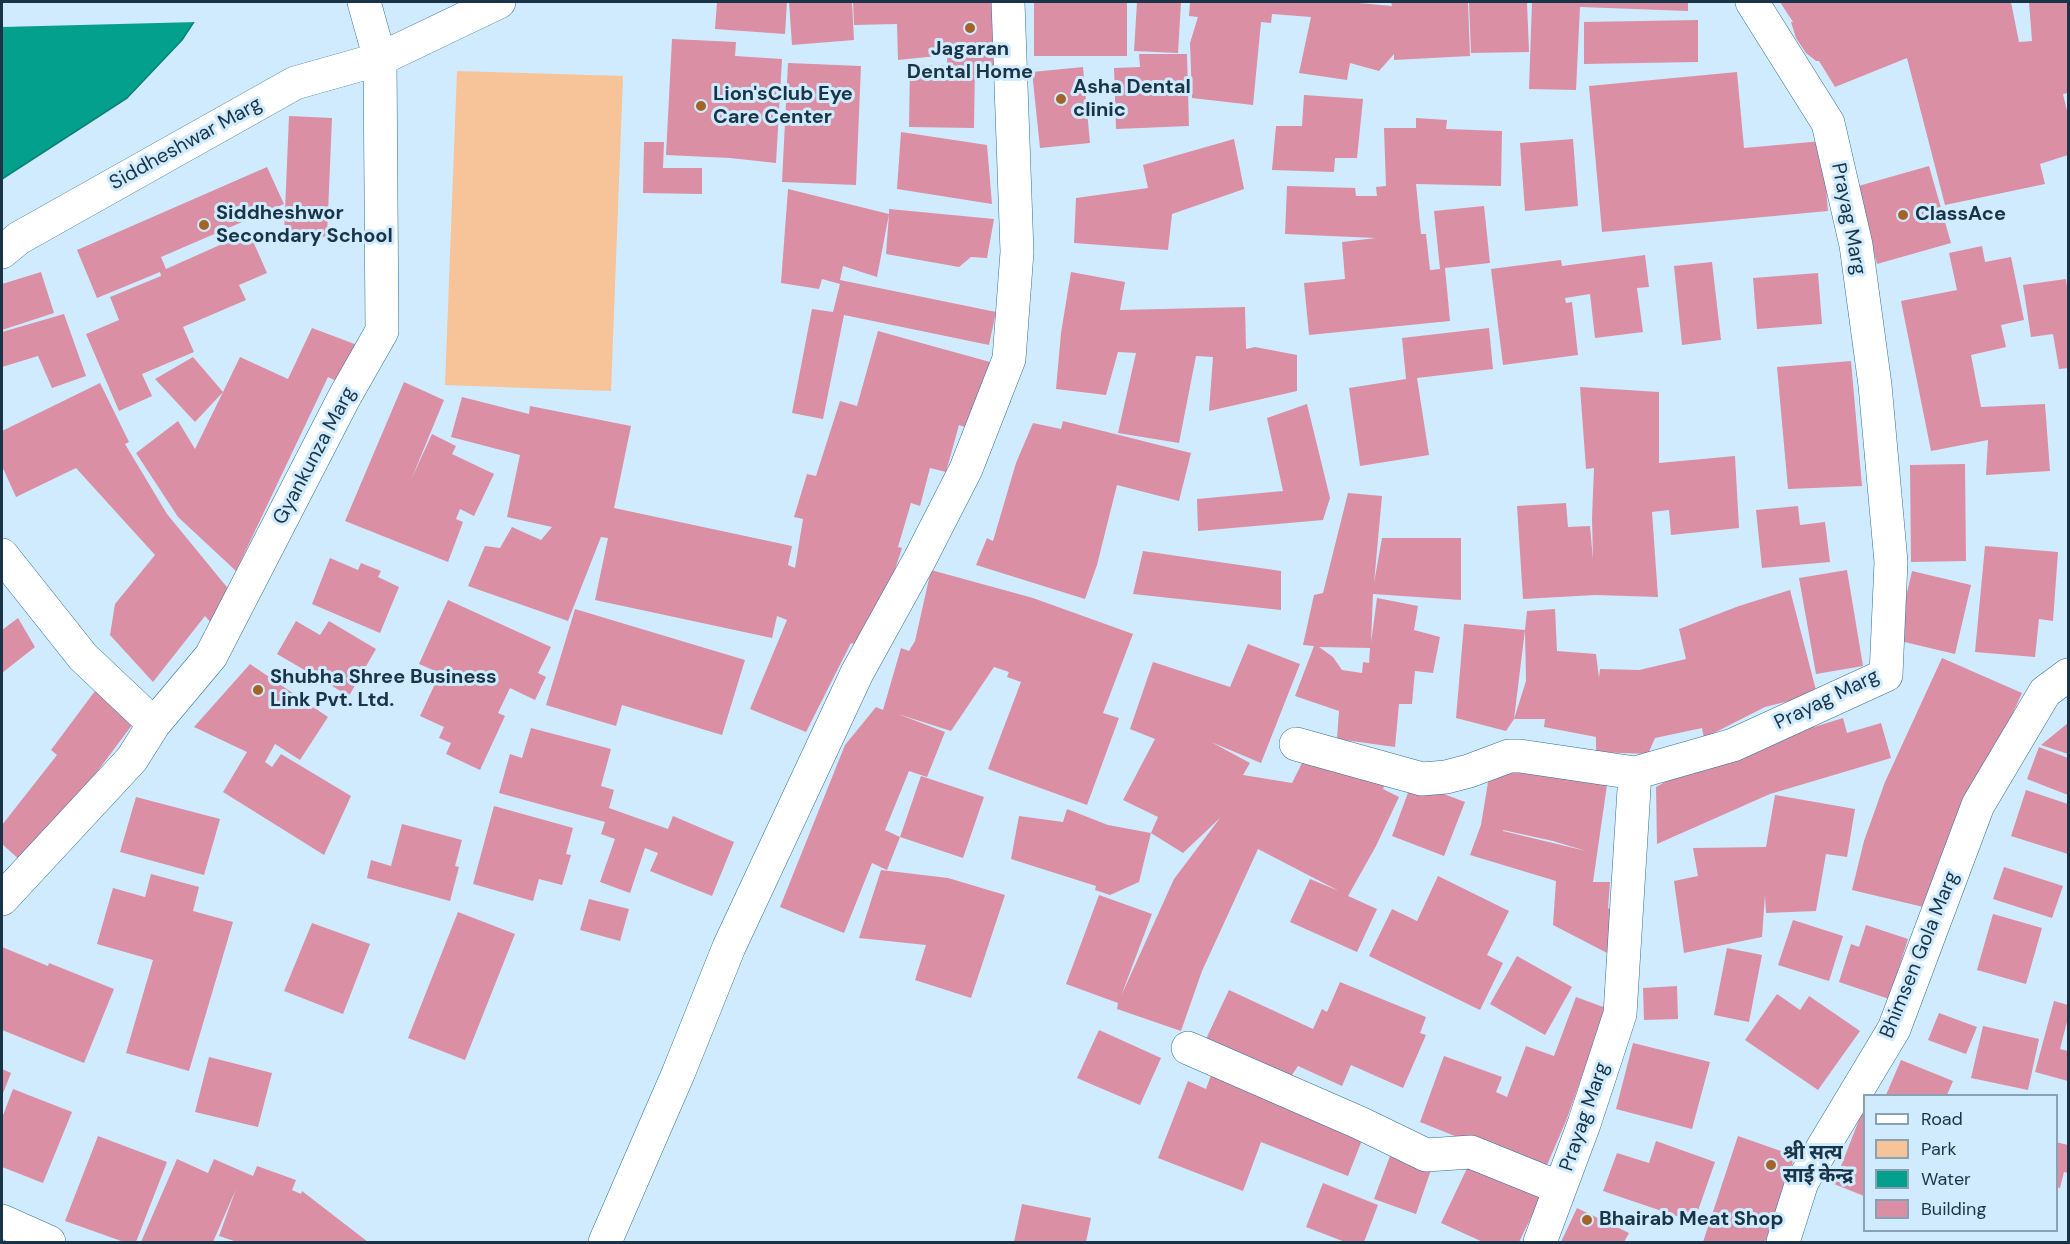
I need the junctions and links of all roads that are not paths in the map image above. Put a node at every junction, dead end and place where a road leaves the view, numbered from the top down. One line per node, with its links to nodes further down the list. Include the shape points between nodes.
1 (364, 2): 5 (street, Gyankunza Marg)
2 (499, 2): 5 (street)
3 (1008, 2): 17 (street, via 1017,252 1009,359 966,470 857,673 729,947)
4 (1752, 2): 11 (street, Prayag Marg, via 1828,123 1856,245 1875,385 1891,562 1886,675 1733,745)
5 (380, 59): 6 (street, Siddheshwar Marg, via 295,83 19,238); 9 (street, Gyankunza Marg, via 382,331 211,656)
6 (2, 252)
7 (2, 555): 9 (street, via 83,657)
8 (2068, 675): 19 (street, Bhimsen Gola Marg, via 2045,692 1978,805 1894,1029 1802,1182)
9 (154, 724): 12 (street, Gyankunza Marg, via 132,759)
10 (1296, 744): 11 (street, via 1422,779 1469,771 1509,756)
11 (1635, 773): 14 (street, Prayag Marg, via 1620,1014)
12 (2, 899)
13 (1188, 1048): 14 (street, via 1426,1155 1471,1152)
14 (1560, 1188): 18 (street, Prayag Marg)
15 (2, 1221): 16 (street)
16 (49, 1242)
17 (605, 1242)
18 (1540, 1242)
19 (1782, 1242)

